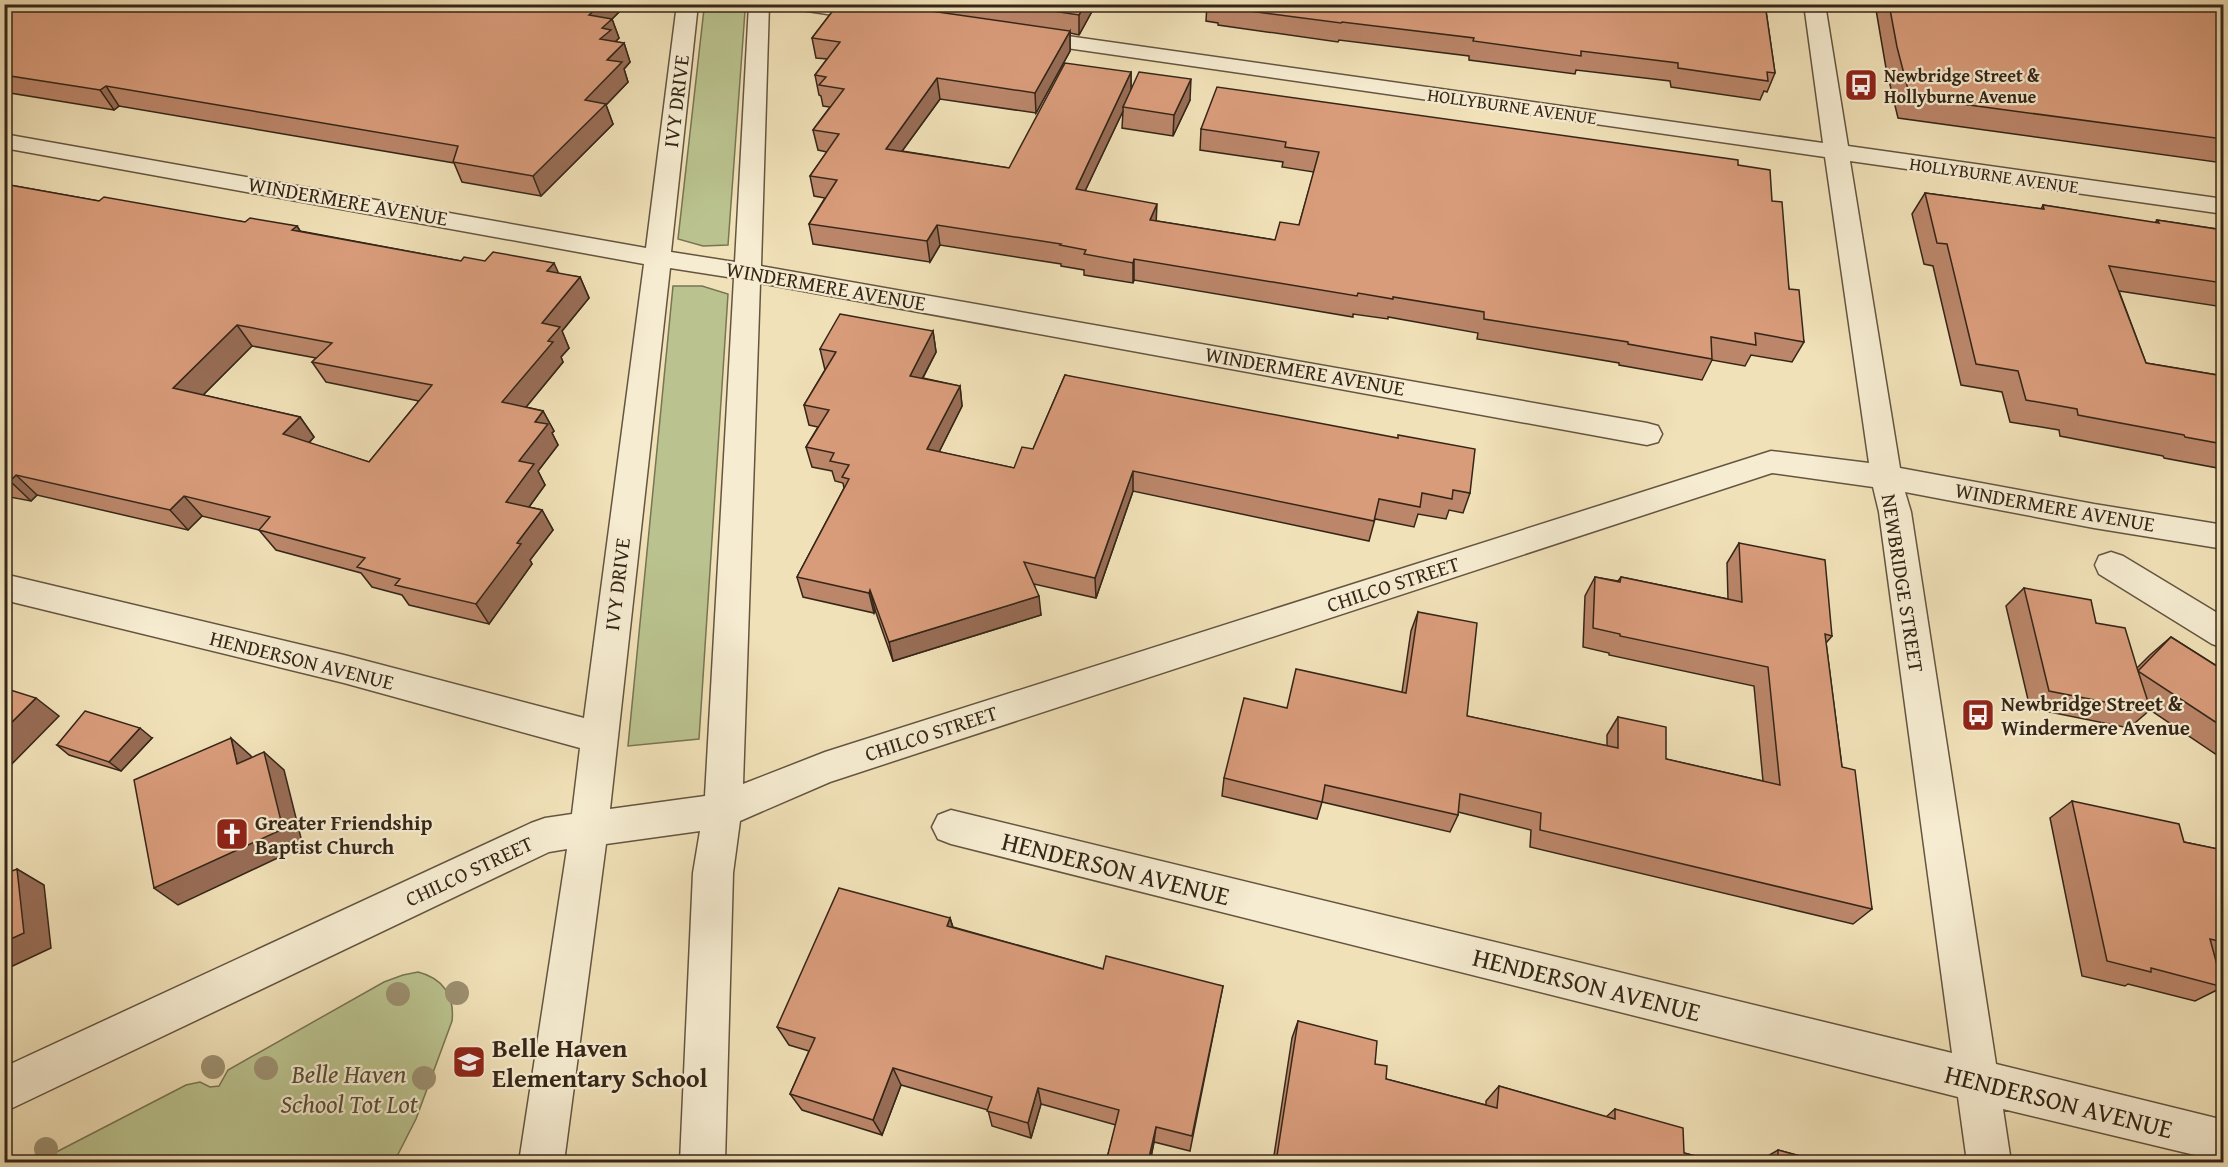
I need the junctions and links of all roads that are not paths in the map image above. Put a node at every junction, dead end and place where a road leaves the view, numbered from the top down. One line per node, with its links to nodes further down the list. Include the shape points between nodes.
1 (687, 4): 10 (street, IVY DRIVE)
2 (759, 4): 11 (street)
3 (801, 4): 5 (street)
4 (1814, 4): 8 (street, NEWBRIDGE STREET)
5 (900, 19)
6 (1000, 33): 8 (street, HOLLYBURNE AVENUE)
7 (4, 141): 10 (street, WINDERMERE AVENUE)
8 (1837, 152): 9 (street, HOLLYBURNE AVENUE); 13 (street, NEWBRIDGE STREET)
9 (2223, 207)
10 (656, 258): 11 (street, WINDERMERE AVENUE); 18 (street, IVY DRIVE)
11 (748, 272): 12 (street, WINDERMERE AVENUE); 19 (street)
12 (1647, 434)
13 (1886, 477): 14 (street, WINDERMERE AVENUE); 19 (street, CHILCO STREET, via 1771,462 825,768); 22 (street, NEWBRIDGE STREET, via 1895,512)
14 (2223, 537)
15 (2111, 565): 17 (street)
16 (4, 587): 18 (street, HENDERSON AVENUE, via 344,669)
17 (2223, 634)
18 (598, 737): 20 (street, IVY DRIVE)
19 (722, 812): 20 (street, CHILCO STREET); 26 (street, via 713,873)
20 (589, 820): 23 (street, CHILCO STREET, via 545,835); 25 (street, IVY DRIVE)
21 (951, 827): 22 (street, HENDERSON AVENUE)
22 (1976, 1080): 24 (street, HENDERSON AVENUE); 27 (street, NEWBRIDGE STREET)
23 (4, 1090)
24 (2223, 1142)
25 (543, 1162)
26 (703, 1162)
27 (1989, 1162)

